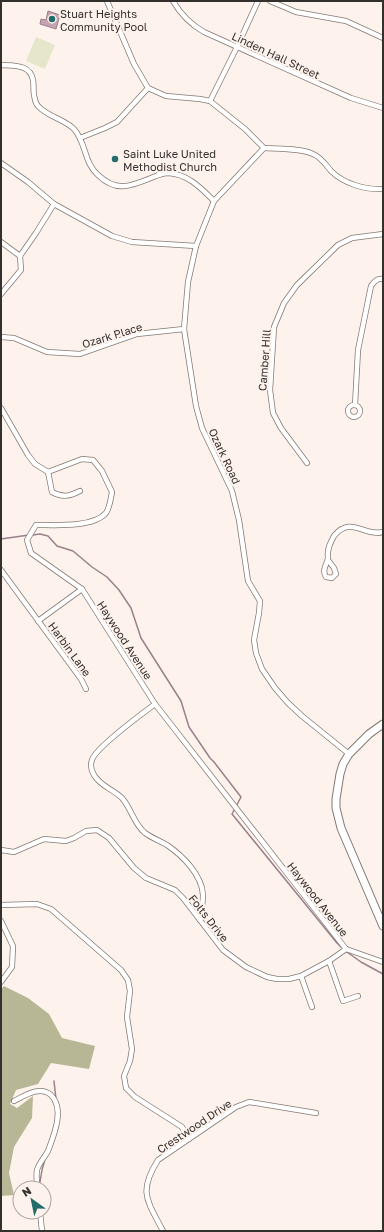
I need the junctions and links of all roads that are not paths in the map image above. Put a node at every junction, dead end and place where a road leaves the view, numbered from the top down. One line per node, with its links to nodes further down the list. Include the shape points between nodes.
1 (107, 1): 8 (street, via 134,64)
2 (173, 1): 6 (street, Linden Hall Street, via 181,14 195,27)
3 (258, 1): 6 (street)
4 (270, 1): 5 (street, via 296,12 346,21)
5 (383, 38)
6 (237, 47): 9 (street); 10 (street, Linden Hall Street, via 351,98)
7 (1, 65): 11 (street, via 21,66 27,69 34,80 33,92 38,106 74,129)
8 (148, 88): 9 (street, via 166,96); 11 (street, via 117,122)
9 (210, 101): 12 (street)
10 (383, 108)
11 (80, 138): 15 (street, via 96,173 110,185 136,184 166,173 174,174 197,185)
12 (264, 148): 14 (street, via 308,151 316,155 343,180 363,188); 15 (street, Ozark Road)
13 (1, 163): 16 (street)
14 (383, 189)
15 (214, 201): 19 (street, Ozark Road)
16 (54, 204): 19 (street, via 112,236 132,242); 20 (street)
17 (383, 234): 27 (street, Camber Hill, via 352,238 338,245 297,285 284,303 274,327 270,390 273,414)
18 (1, 242): 20 (street)
19 (196, 246): 23 (street, Ozark Road, via 188,282)
20 (20, 256): 22 (street, via 21,270)
21 (383, 279): 25 (street, via 380,278 371,286 358,350)
22 (1, 294)
23 (184, 329): 24 (street, Ozark Place, via 137,334 80,354 47,352 14,338); 38 (street, Ozark Road, via 202,428 232,491 248,581 260,601 254,640 262,669 275,688 302,716)
24 (1, 337)
25 (355, 405)
26 (1, 408): 28 (street, via 28,455 35,464)
27 (307, 463)
28 (48, 472): 29 (street, via 52,492 59,496 70,496); 33 (street, Haywood Avenue, via 82,459 93,460 112,492 106,513 92,522 36,525 26,540 31,553)
29 (80, 491)
30 (383, 532): 31 (street, via 353,527 340,530 329,544)
31 (328, 560)
32 (1, 570): 34 (street, Harbin Lane)
33 (82, 589): 34 (street); 36 (street, Haywood Avenue)
34 (38, 621): 35 (street, Harbin Lane, via 82,678)
35 (86, 689)
36 (155, 704): 42 (street, via 109,740 92,759 91,768 99,781 123,800 146,833 176,852 189,865 199,880 203,895); 44 (street, Haywood Avenue)
37 (383, 724): 38 (main road)
38 (348, 754): 43 (main road, via 338,782 336,799 341,828)
39 (1, 850): 42 (street, Folts Drive, via 14,852 44,839 66,841 86,831 97,830 109,838 134,868 146,878 175,890)
40 (1, 904): 53 (street, via 37,904 51,909 121,970 128,980 130,991 128,1017 132,1049 124,1076 126,1088 135,1097 182,1127)
41 (1, 920): 48 (street, via 13,946 12,967)
42 (200, 920): 47 (street, Folts Drive, via 223,950 246,967 277,979)
43 (383, 926)
44 (346, 949): 45 (street, Folts Drive); 46 (street, Haywood Avenue)
45 (329, 961): 47 (street, Folts Drive); 49 (street, via 343,1002)
46 (383, 962)
47 (301, 976): 50 (street)
48 (1, 982)
49 (358, 996)
50 (312, 1007)
51 (14, 1101): 54 (street, via 29,1093 44,1092 50,1094 57,1108 56,1126 37,1169)
52 (316, 1113): 53 (street, Crestwood Drive, via 249,1102 236,1107)
53 (189, 1139): 57 (street, Crestwood Drive, via 158,1160 146,1186 152,1210)
54 (37, 1180)
55 (41, 1220): 56 (street)
56 (42, 1231)
57 (163, 1231)

